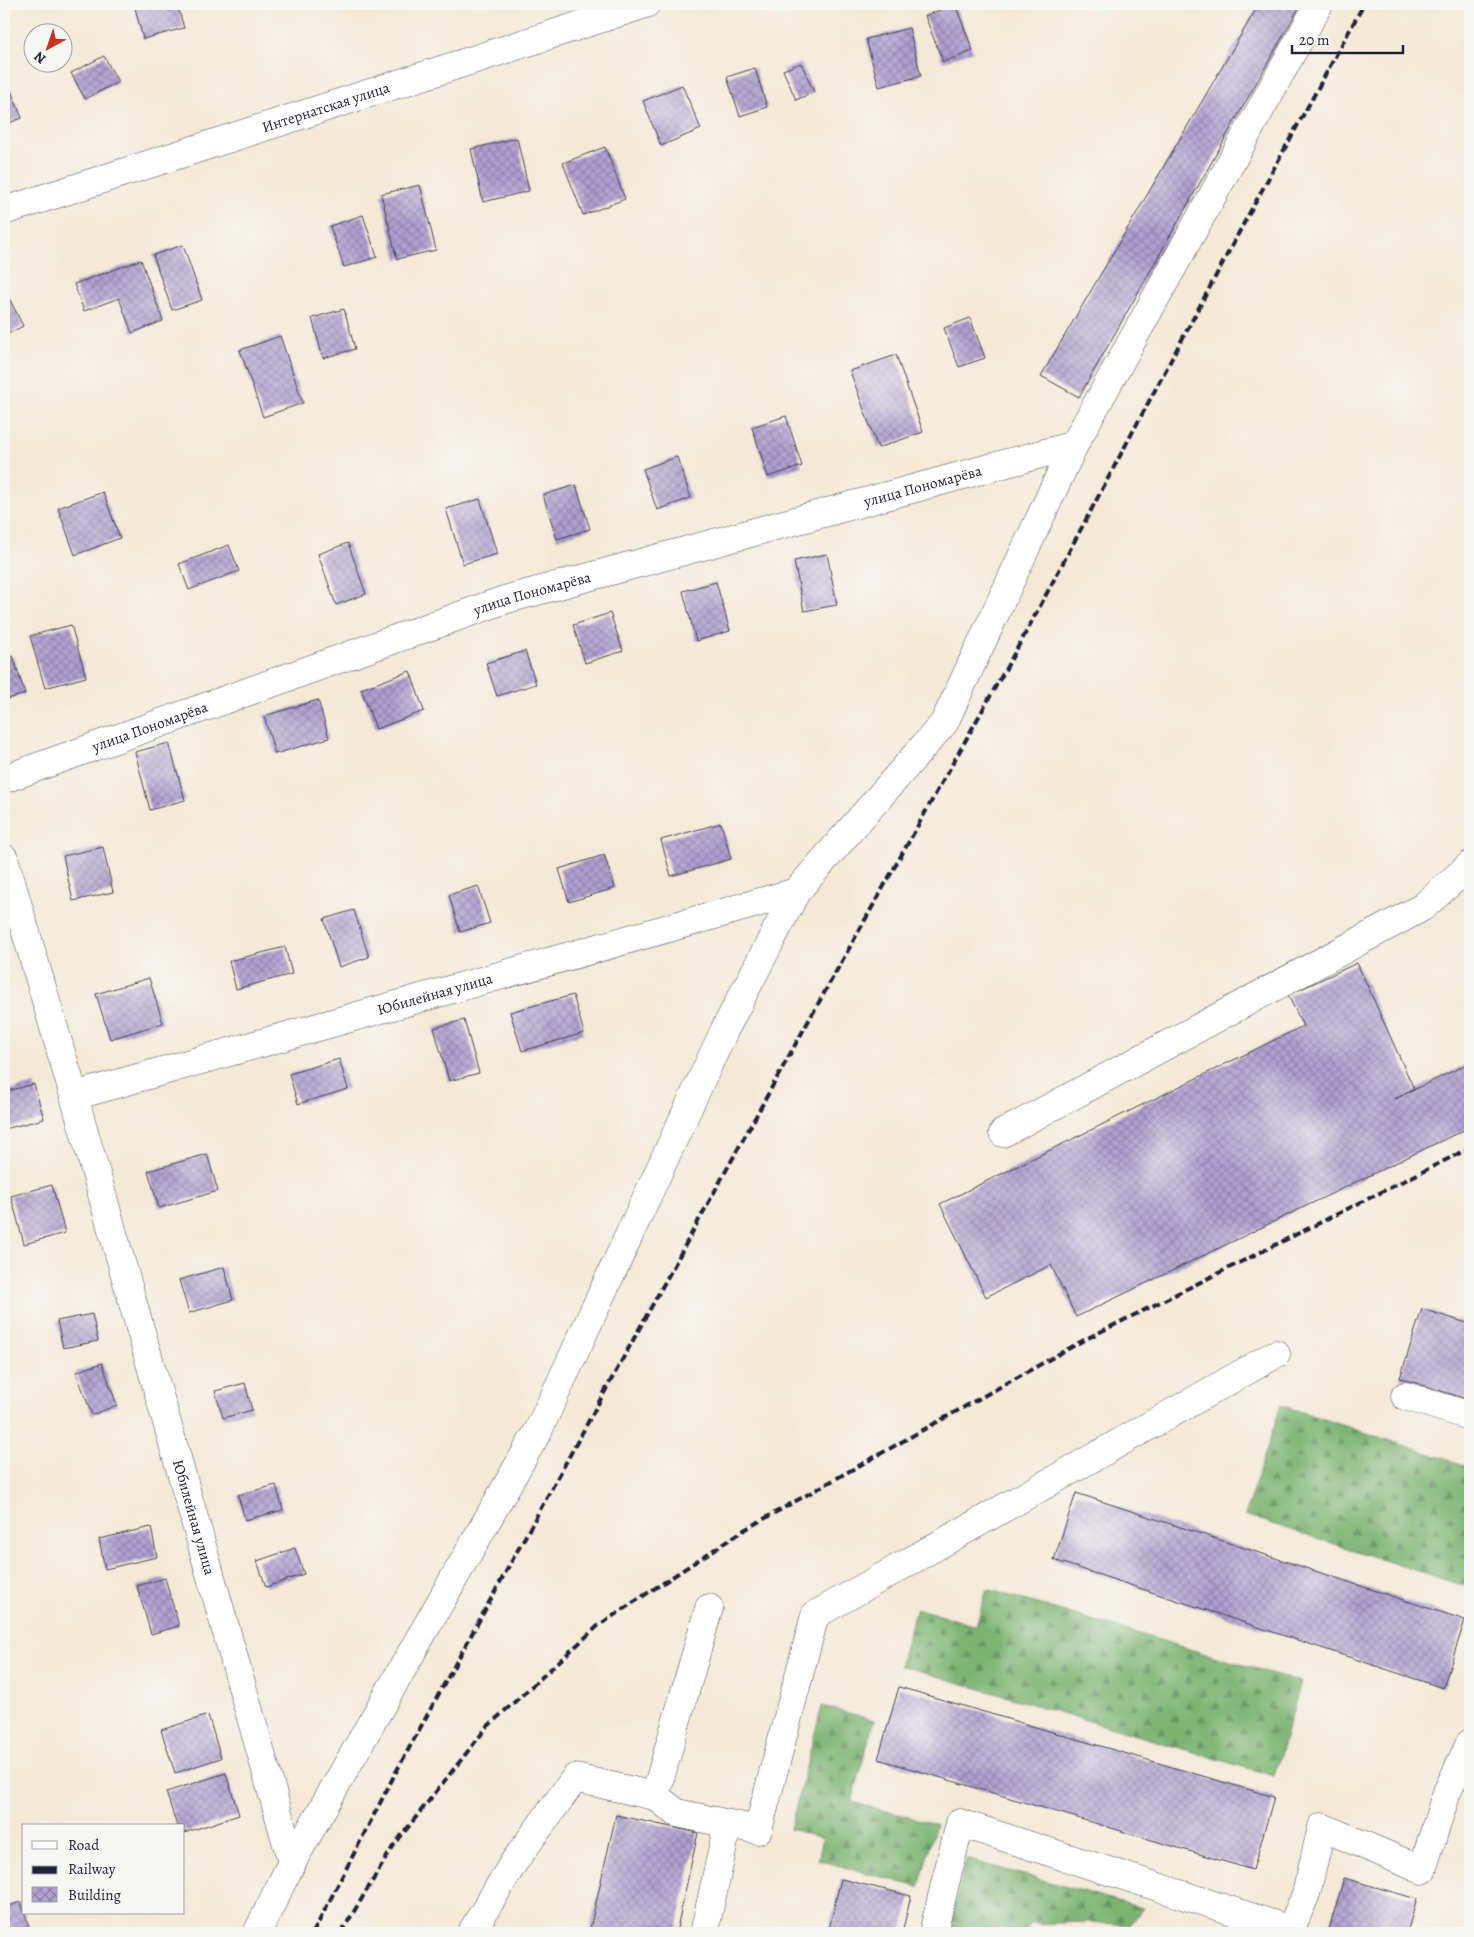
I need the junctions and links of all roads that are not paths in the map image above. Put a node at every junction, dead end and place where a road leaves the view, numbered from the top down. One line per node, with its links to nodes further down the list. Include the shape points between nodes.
1 (646, 4): 3 (street, Интернатская улица)
2 (1319, 4): 4 (street)
3 (4, 211)
4 (1074, 445): 5 (street, улица Пономарёва, via 504,600); 8 (street, via 944,723)
5 (4, 779)
6 (4, 858): 9 (street, Юбилейная улица)
7 (1470, 865): 10 (street, via 1423,907)
8 (796, 892): 9 (street, Юбилейная улица); 18 (street, via 724,1031 538,1431)
9 (74, 1096): 18 (street, Юбилейная улица)
10 (1003, 1132)
11 (1276, 1354): 17 (street, via 815,1615 758,1830)
12 (1405, 1396): 13 (street)
13 (1470, 1416)
14 (709, 1608): 16 (street)
15 (1470, 1743): 19 (street, via 1447,1792 1422,1870 1322,1827 1306,1894)
16 (655, 1796): 17 (street, via 678,1813); 21 (street, via 575,1778 514,1862)
17 (728, 1824): 22 (street)
18 (292, 1862): 20 (street)
19 (1290, 1931): 23 (street, via 960,1823)
20 (257, 1933)
21 (471, 1933)
22 (704, 1933)
23 (933, 1933)

